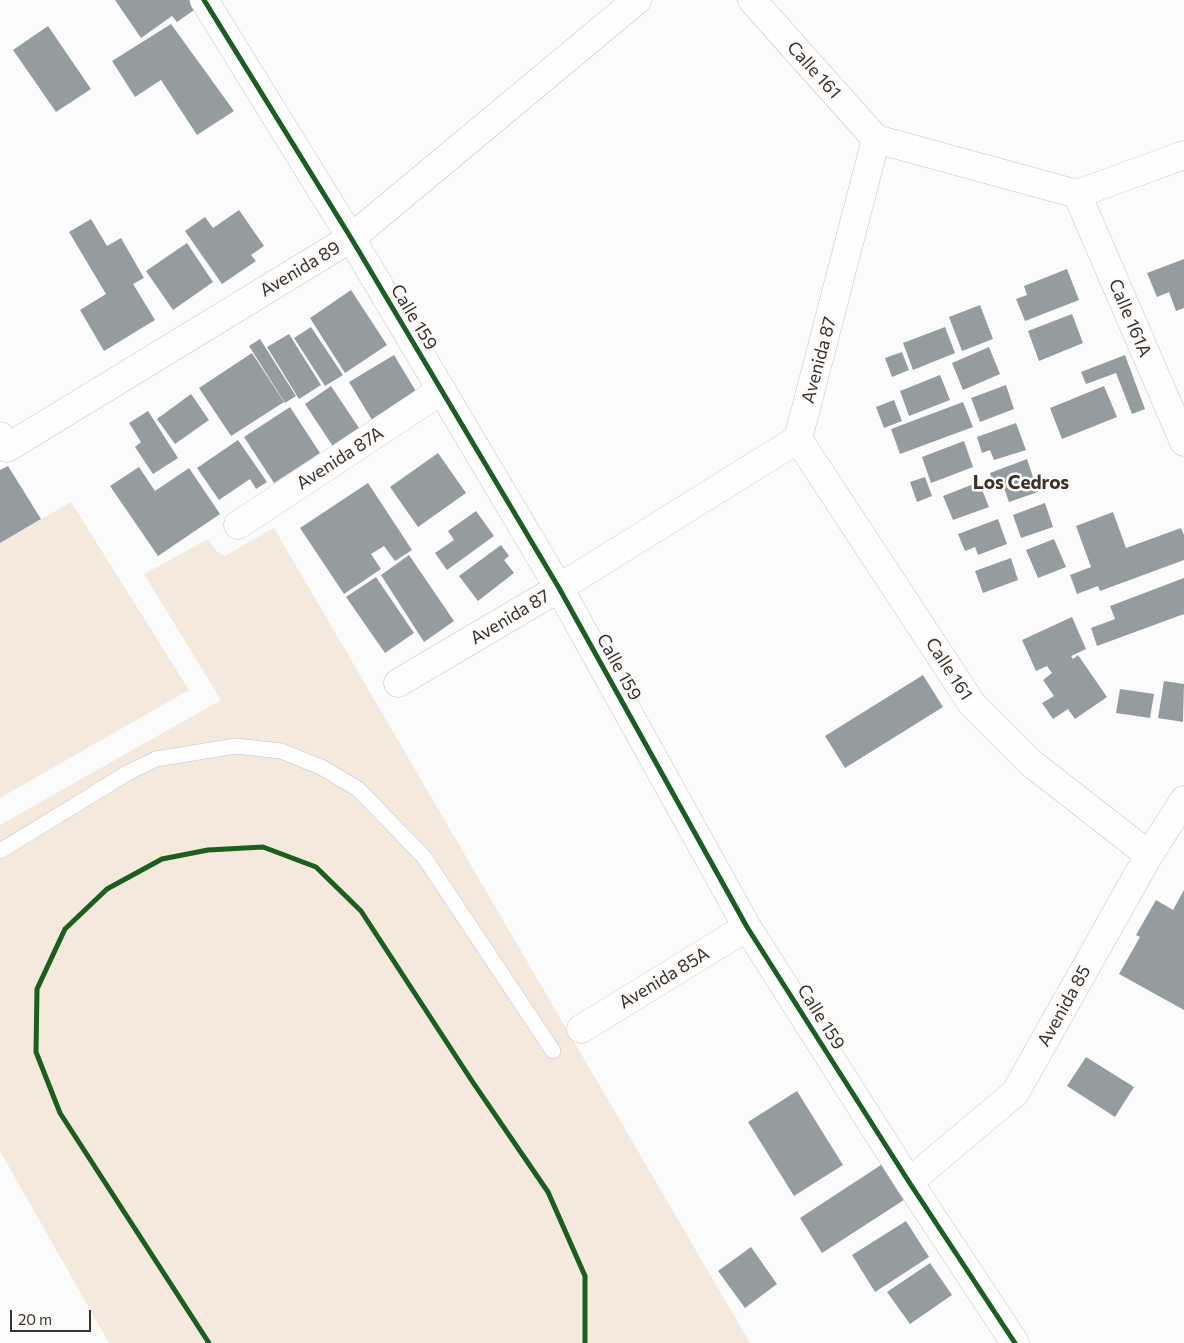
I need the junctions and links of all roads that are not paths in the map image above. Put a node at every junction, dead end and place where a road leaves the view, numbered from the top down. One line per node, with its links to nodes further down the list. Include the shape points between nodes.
1 (204, 0): 7 (street, Calle 159)
2 (637, 0): 7 (street, Avenida 89)
3 (752, 0): 4 (street, Calle 161)
4 (876, 139): 6 (street); 9 (street, Avenida 87)
5 (1184, 156): 6 (street)
6 (1077, 194): 11 (street, Calle 161A)
7 (350, 238): 8 (street, Calle 159); 10 (street, Avenida 89)
8 (442, 390): 12 (street, Avenida 87A); 13 (street, Calle 159)
9 (798, 439): 13 (street, Avenida 87); 17 (street, Calle 161, via 972,704 1031,763)
10 (4, 442)
11 (1184, 442)
12 (238, 525)
13 (559, 588): 14 (street, Avenida 87); 18 (street, Calle 159)
14 (398, 683)
15 (1184, 800): 17 (street, Avenida 85)
16 (0, 851): 20 (lane, via 129,772 156,759 236,746 281,751 358,789 424,857)
17 (1149, 855): 21 (street, Avenida 85, via 1015,1094)
18 (747, 927): 19 (street, Avenida 85A); 21 (street, Calle 159)
19 (581, 1029)
20 (553, 1051)
21 (909, 1182): 22 (street, Calle 159)
22 (1015, 1343)

